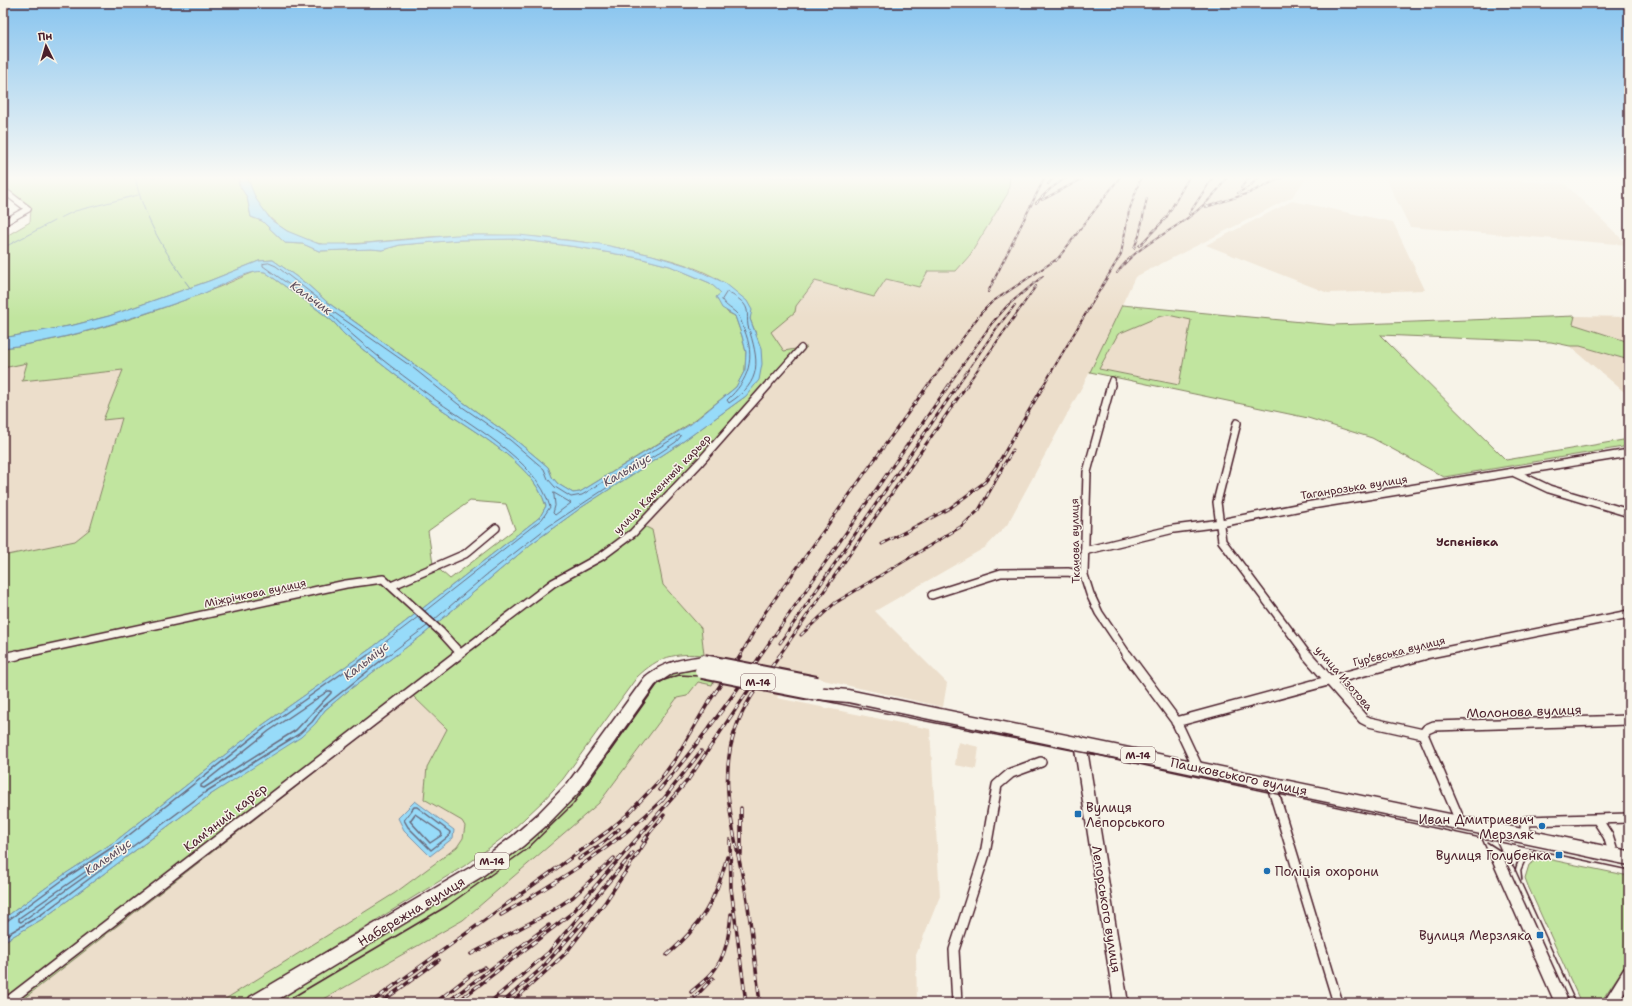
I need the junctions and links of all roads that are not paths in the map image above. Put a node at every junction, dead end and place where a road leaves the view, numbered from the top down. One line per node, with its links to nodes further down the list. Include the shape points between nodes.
1 (801, 348): 14 (street, улица Каменный карьер, via 633,533 602,556 553,583)
2 (1112, 380): 9 (street, Ткачова вулиця, via 1087,472)
3 (1237, 423): 7 (street, улица Изотова, via 1217,502)
4 (1629, 453): 5 (street, Таганрозька вулиця)
5 (1514, 473): 6 (street, via 1549,489); 7 (street, Таганрозька вулиця, via 1306,506)
6 (1629, 513)
7 (1220, 523): 9 (street, Таганрозька вулиця, via 1128,538); 16 (street, улица Изотова, via 1221,536 1226,546 1311,660)
8 (496, 528): 11 (street, via 465,554)
9 (1084, 551): 10 (street, Ткачова вулиця)
10 (1084, 575): 12 (street, via 1068,572 1002,573); 19 (street, Ткачова вулиця, via 1087,589 1102,618)
11 (391, 586): 14 (street); 15 (street, Міжрічкова вулиця, via 382,579 346,584)
12 (932, 595)
13 (1629, 614): 16 (street, Гур’євська вулиця, via 1435,652)
14 (460, 653): 33 (street, Кам'яний кар'єр)
15 (3, 658)
16 (1329, 680): 19 (street, Гур’євська вулиця); 20 (street, улица Изотова, via 1366,721)
17 (848, 696): 21 (highway, Пашковського вулиця / М-14); 34 (highway, Набережна вулиця / М-14, bridge, via 703,667 681,665 664,669 650,681 573,788 510,848 432,899)
18 (1629, 720): 20 (street, Молонова вулиця, via 1434,726)
19 (1176, 722): 23 (street, Ткачова вулиця)
20 (1423, 734): 27 (street)
21 (1080, 743): 23 (highway, Пашковського вулиця / М-14); 36 (main road, Лепорського вулиця)
22 (1041, 762): 35 (street, via 1009,774 997,785 985,854 954,950)
23 (1198, 768): 24 (highway, Пашковського вулиця / М-14)
24 (1271, 783): 27 (highway, Пашковського вулиця / М-14); 37 (street)
25 (1629, 818): 26 (street)
26 (1598, 819): 29 (street, via 1526,821); 30 (street, via 1608,836)
27 (1460, 823): 28 (highway, Пашковського вулиця / М-14)
28 (1484, 828): 29 (highway, Пашковського вулиця / М-14); 38 (street)
29 (1524, 836): 30 (highway, Пашковського вулиця / М-14)
30 (1614, 855): 31 (highway, Пашковського вулиця / М-14)
31 (1629, 858)
32 (1629, 974): 39 (street)
33 (6, 1003)
34 (256, 1003)
35 (957, 1003)
36 (1122, 1003)
37 (1338, 1003)
38 (1562, 1003)
39 (1610, 1003)

